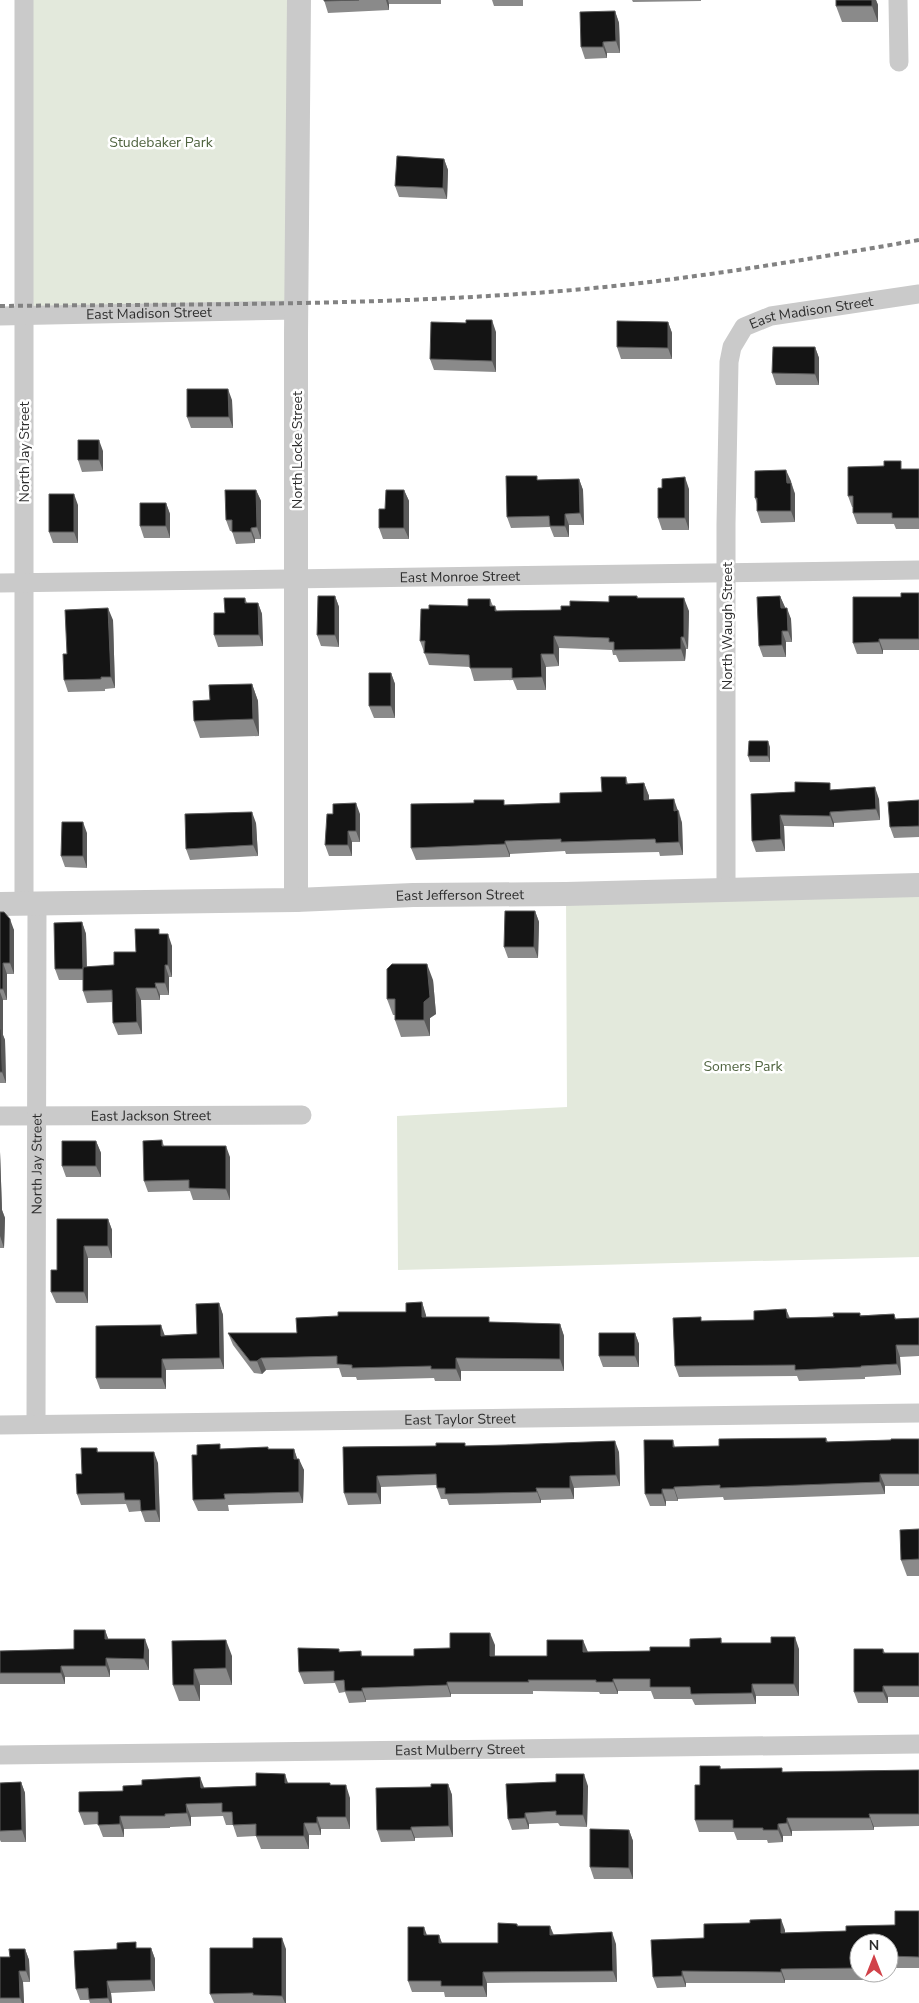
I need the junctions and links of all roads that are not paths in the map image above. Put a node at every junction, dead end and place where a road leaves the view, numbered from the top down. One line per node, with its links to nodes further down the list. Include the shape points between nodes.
1 (24, 0): 7 (street, North Jay Street)
2 (299, 0): 6 (street, North Locke Street)
3 (898, 0): 4 (street)
4 (899, 62)
5 (919, 294): 9 (street, East Madison Street, via 771,316 744,328 732,347)
6 (297, 310): 7 (street, East Madison Street); 12 (street, North Locke Street)
7 (25, 315): 8 (street, East Madison Street); 14 (street, North Jay Street)
8 (0, 316)
9 (728, 362): 11 (street, North Waugh Street)
10 (919, 570): 11 (street, East Monroe Street)
11 (727, 573): 12 (street, East Monroe Street); 16 (street, North Waugh Street)
12 (298, 580): 14 (street, East Monroe Street); 17 (street, North Locke Street)
13 (0, 583): 14 (street, East Monroe Street)
14 (24, 583): 18 (street, North Jay Street)
15 (919, 885): 16 (street, East Jefferson Street)
16 (726, 890): 17 (street, East Jefferson Street)
17 (296, 900): 18 (street, East Jefferson Street)
18 (31, 903): 19 (street, East Jefferson Street); 22 (street, North Jay Street)
19 (0, 904)
20 (302, 1114): 22 (street, East Jackson Street)
21 (0, 1116): 22 (street, East Jackson Street)
22 (37, 1116): 24 (street, North Jay Street)
23 (919, 1413): 24 (street, East Taylor Street)
24 (36, 1424): 25 (street, East Taylor Street)
25 (0, 1425)
26 (919, 1744): 27 (street, East Mulberry Street)
27 (0, 1755)

